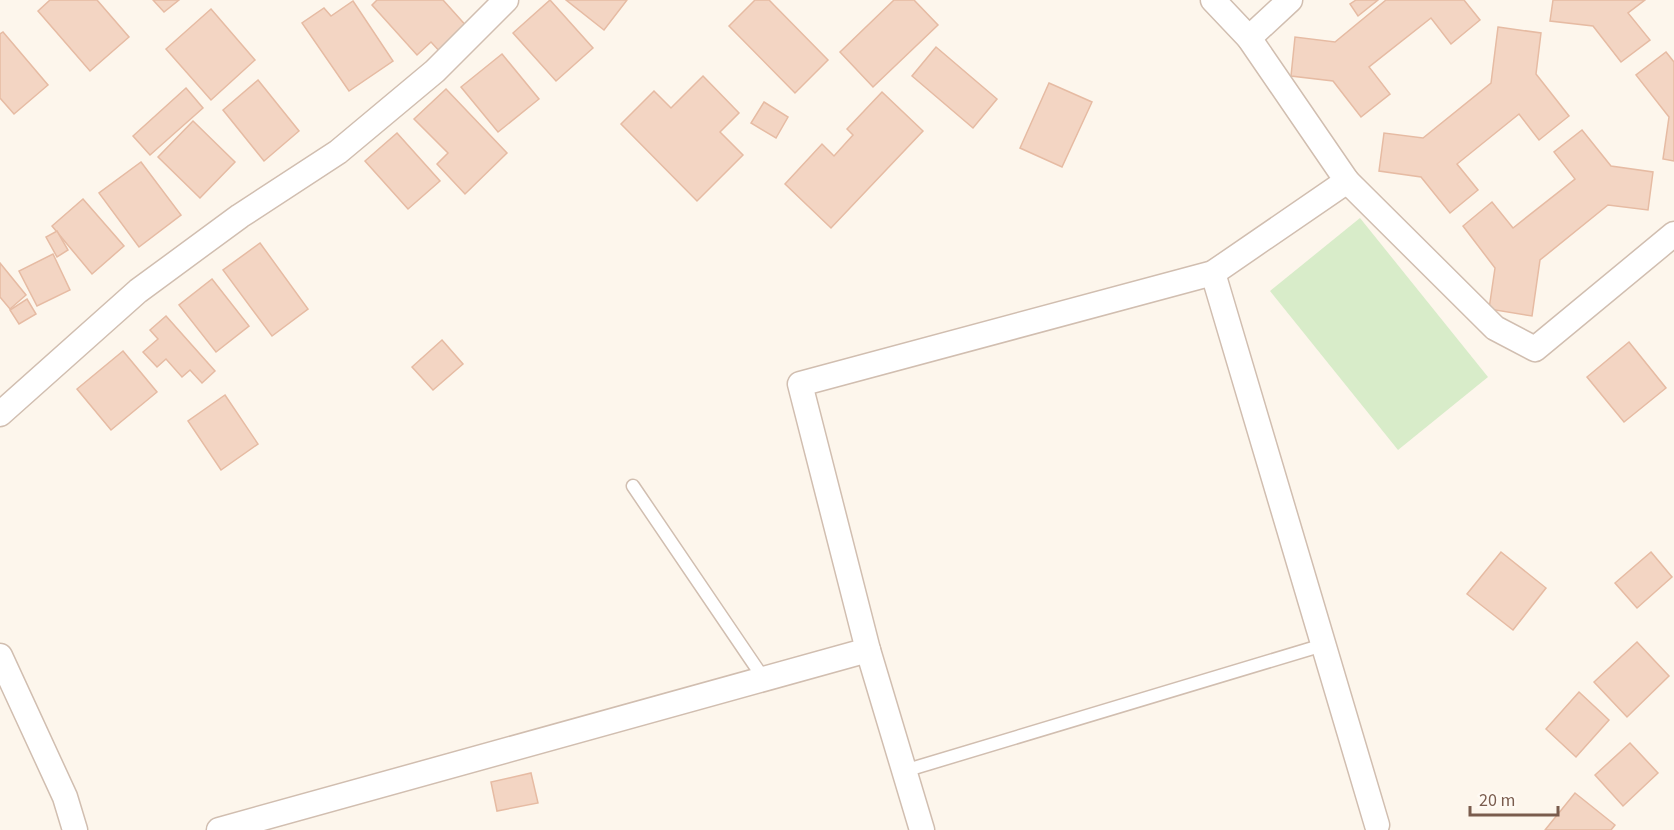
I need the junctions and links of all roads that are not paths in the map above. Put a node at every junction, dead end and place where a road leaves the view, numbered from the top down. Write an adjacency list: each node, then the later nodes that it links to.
1 (506, 0): 8 (street)
2 (1213, 0): 4 (street)
3 (1290, 0): 4 (street)
4 (1249, 39): 5 (street)
5 (1347, 181): 6 (street); 7 (street)
6 (1674, 234)
7 (1213, 273): 10 (street); 11 (street)
8 (0, 414)
9 (633, 486): 13 (lane)
10 (1323, 645): 14 (lane); 15 (street)
11 (868, 650): 13 (street); 14 (street)
12 (0, 656): 16 (street)
13 (764, 679): 17 (street)
14 (904, 771): 18 (street)
15 (1377, 825)
16 (75, 830)
17 (219, 830)
18 (922, 830)

